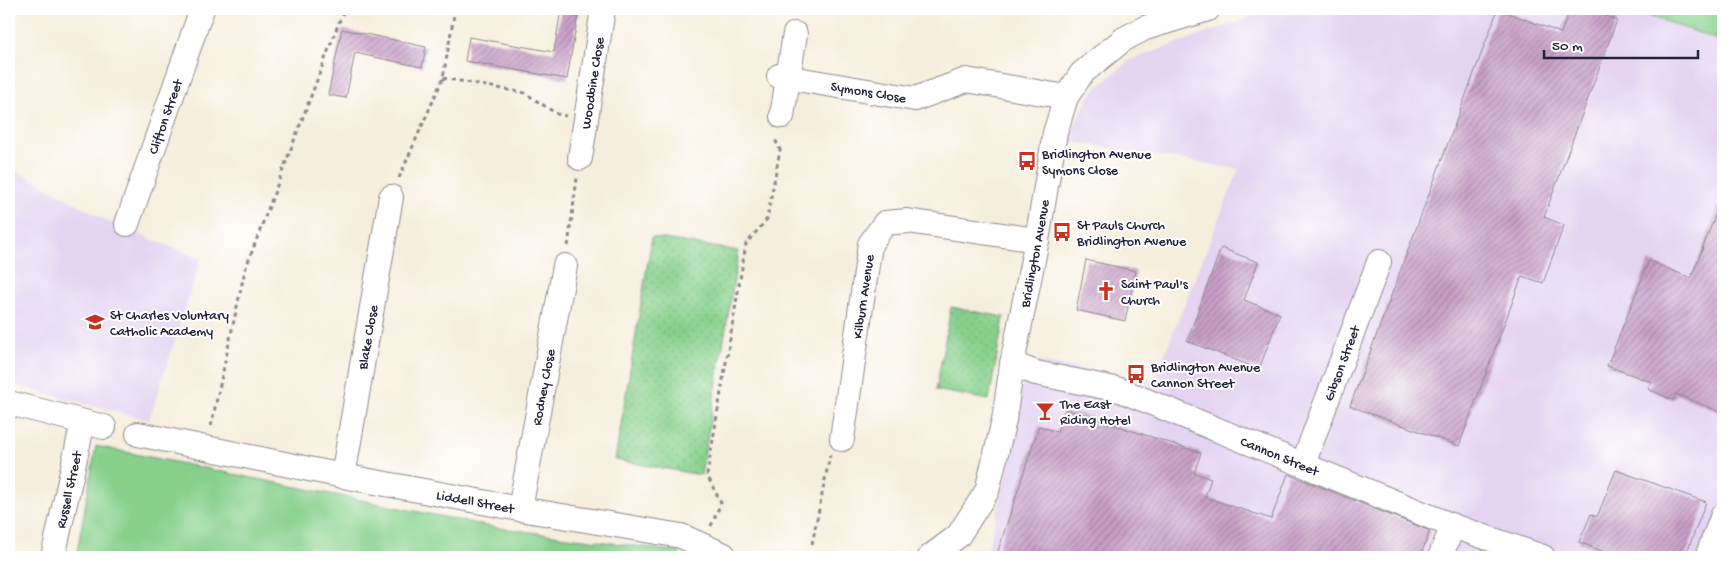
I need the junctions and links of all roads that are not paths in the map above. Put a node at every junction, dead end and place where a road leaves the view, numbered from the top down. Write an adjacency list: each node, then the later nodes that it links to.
1 (202, 9): 11 (street, Clifton Street)
2 (603, 9): 9 (street, Woodbine Close)
3 (1208, 9): 4 (street, Bridlington Avenue)
4 (1141, 19): 7 (street, Bridlington Avenue)
5 (795, 34): 6 (street)
6 (784, 76): 7 (street, Symons Close); 8 (street)
7 (1066, 97): 12 (street, Bridlington Avenue)
8 (778, 126)
9 (580, 158)
10 (391, 197): 20 (street, Blake Close)
11 (127, 224)
12 (1038, 240): 15 (street, Bridlington Avenue); 18 (street, Kilburn Avenue)
13 (1380, 262): 19 (street, Gibson Street)
14 (565, 266): 21 (street, Rodney Close)
15 (1012, 364): 19 (street, Cannon Street); 26 (street, Bridlington Avenue)
16 (9, 403): 24 (street, Russell Street)
17 (138, 434): 20 (street, Liddell Street)
18 (842, 439)
19 (1303, 464): 23 (street, Cannon Street)
20 (343, 476): 21 (street, Liddell Street)
21 (520, 509): 25 (street, Liddell Street)
22 (1723, 515): 29 (street)
23 (1453, 526): 27 (street); 28 (street, Cannon Street)
24 (53, 557)
25 (725, 557)
26 (930, 557)
27 (1440, 557)
28 (1543, 557)
29 (1707, 557)

